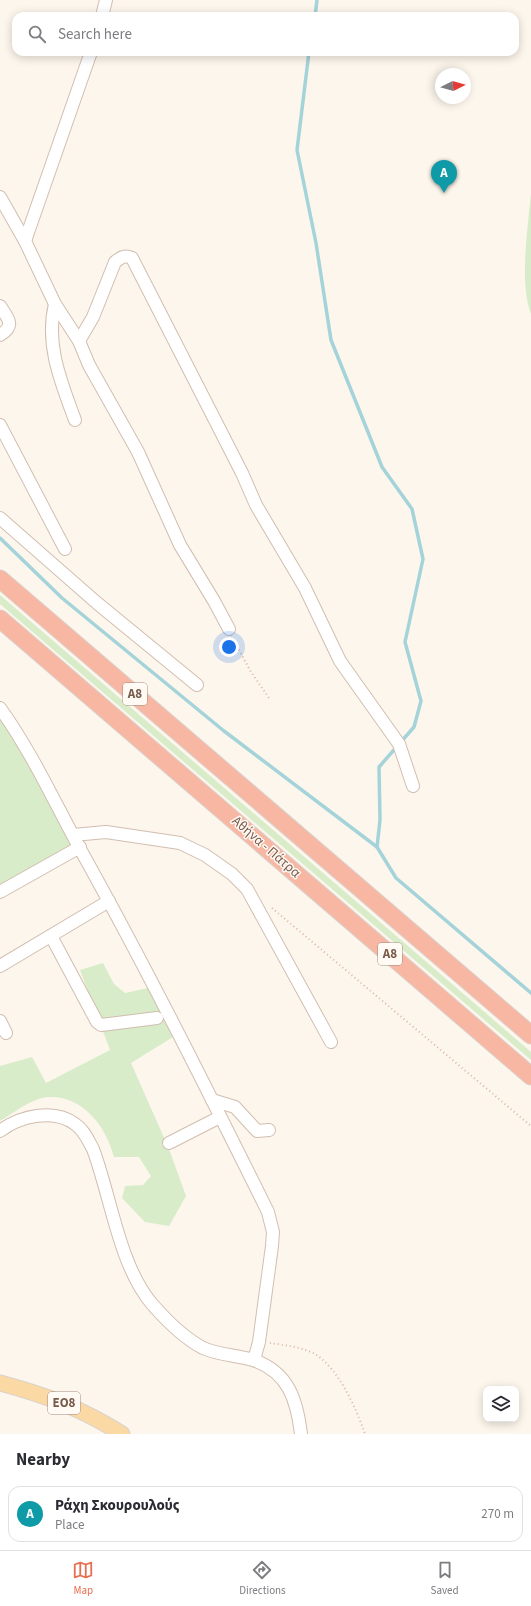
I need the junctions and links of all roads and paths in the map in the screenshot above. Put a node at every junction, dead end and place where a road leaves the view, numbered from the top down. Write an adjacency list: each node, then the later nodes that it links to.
1 (106, 0): 2 (street)
2 (103, 12)
3 (90, 56): 5 (street)
4 (0, 197): 5 (street)
5 (25, 241): 6 (street)
6 (55, 304): 9 (street); 10 (street)
7 (0, 306): 8 (street)
8 (0, 335)
9 (79, 341): 16 (street); 20 (street)
10 (75, 420)
11 (0, 425): 13 (street)
12 (0, 518): 17 (street)
13 (65, 549)
14 (0, 579): 31 (highway, Α8)
15 (0, 619): 33 (highway, Αθήνα - Πάτρα / Α8)
16 (229, 629): 18 (path)
17 (197, 684)
18 (269, 698)
19 (0, 708): 21 (street)
20 (413, 786)
21 (73, 835): 22 (street); 32 (street)
22 (80, 847): 23 (street); 24 (street)
23 (0, 892)
24 (110, 901): 26 (street); 34 (street)
25 (268, 904): 36 (path)
26 (52, 936): 27 (street); 28 (street)
27 (0, 966)
28 (157, 1018)
29 (0, 1021): 30 (street)
30 (6, 1032)
31 (531, 1036)
32 (331, 1042)
33 (531, 1076)
34 (212, 1100): 35 (street); 38 (street)
35 (220, 1117): 39 (street); 40 (street)
36 (531, 1126)
37 (0, 1130): 41 (street)
38 (269, 1130)
39 (169, 1143)
40 (259, 1342): 41 (street); 45 (path)
41 (254, 1360): 44 (street)
42 (0, 1383): 43 (main road, ΕΟ8)
43 (122, 1434)
44 (301, 1434)
45 (365, 1434)

